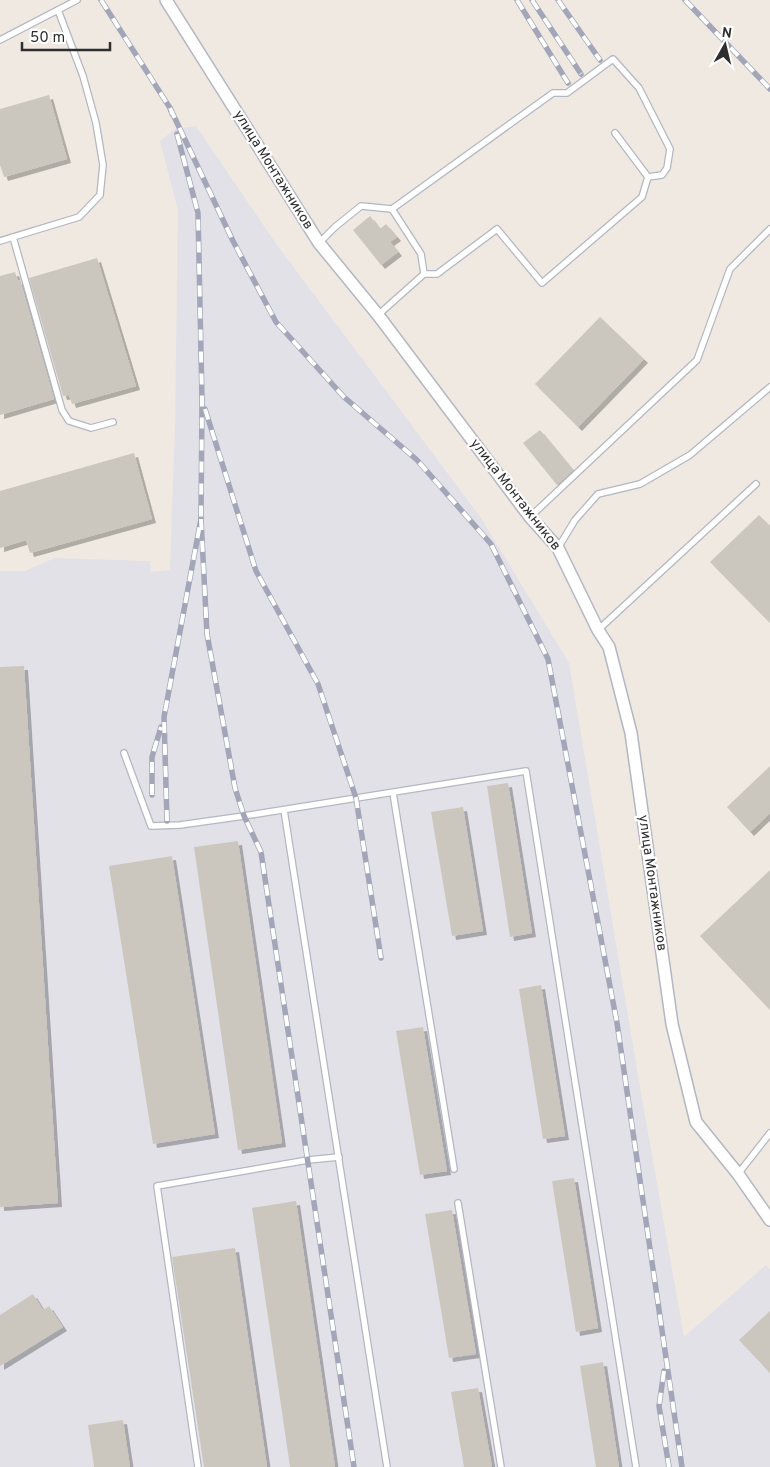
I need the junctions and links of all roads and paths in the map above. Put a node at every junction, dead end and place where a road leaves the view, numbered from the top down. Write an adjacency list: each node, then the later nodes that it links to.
1 (78, 0): 3 (lane)
2 (166, 0): 11 (street, улица Монтажников)
3 (58, 10): 4 (lane); 9 (lane)
4 (0, 40)
5 (614, 133): 6 (lane)
6 (648, 178): 7 (lane); 12 (lane)
7 (392, 209): 11 (lane); 12 (lane)
8 (770, 230): 17 (lane)
9 (13, 237): 10 (lane); 15 (lane)
10 (0, 241)
11 (319, 243): 13 (street, улица Монтажников)
12 (424, 274): 13 (lane)
13 (378, 315): 17 (street, улица Монтажников)
14 (770, 387): 18 (lane)
15 (113, 422)
16 (756, 484): 19 (lane)
17 (530, 517): 18 (street, улица Монтажников)
18 (558, 548): 19 (street, улица Монтажников)
19 (598, 630): 26 (street, улица Монтажников)
20 (124, 753): 22 (lane)
21 (393, 792): 22 (lane); 25 (lane); 32 (lane)
22 (284, 810): 24 (lane)
23 (770, 1133): 26 (lane)
24 (339, 1157): 29 (lane); 30 (lane)
25 (454, 1169)
26 (738, 1174): 28 (street, улица Монтажников)
27 (458, 1202): 31 (lane)
28 (770, 1220)
29 (198, 1467)
30 (387, 1467)
31 (501, 1467)
32 (636, 1467)

